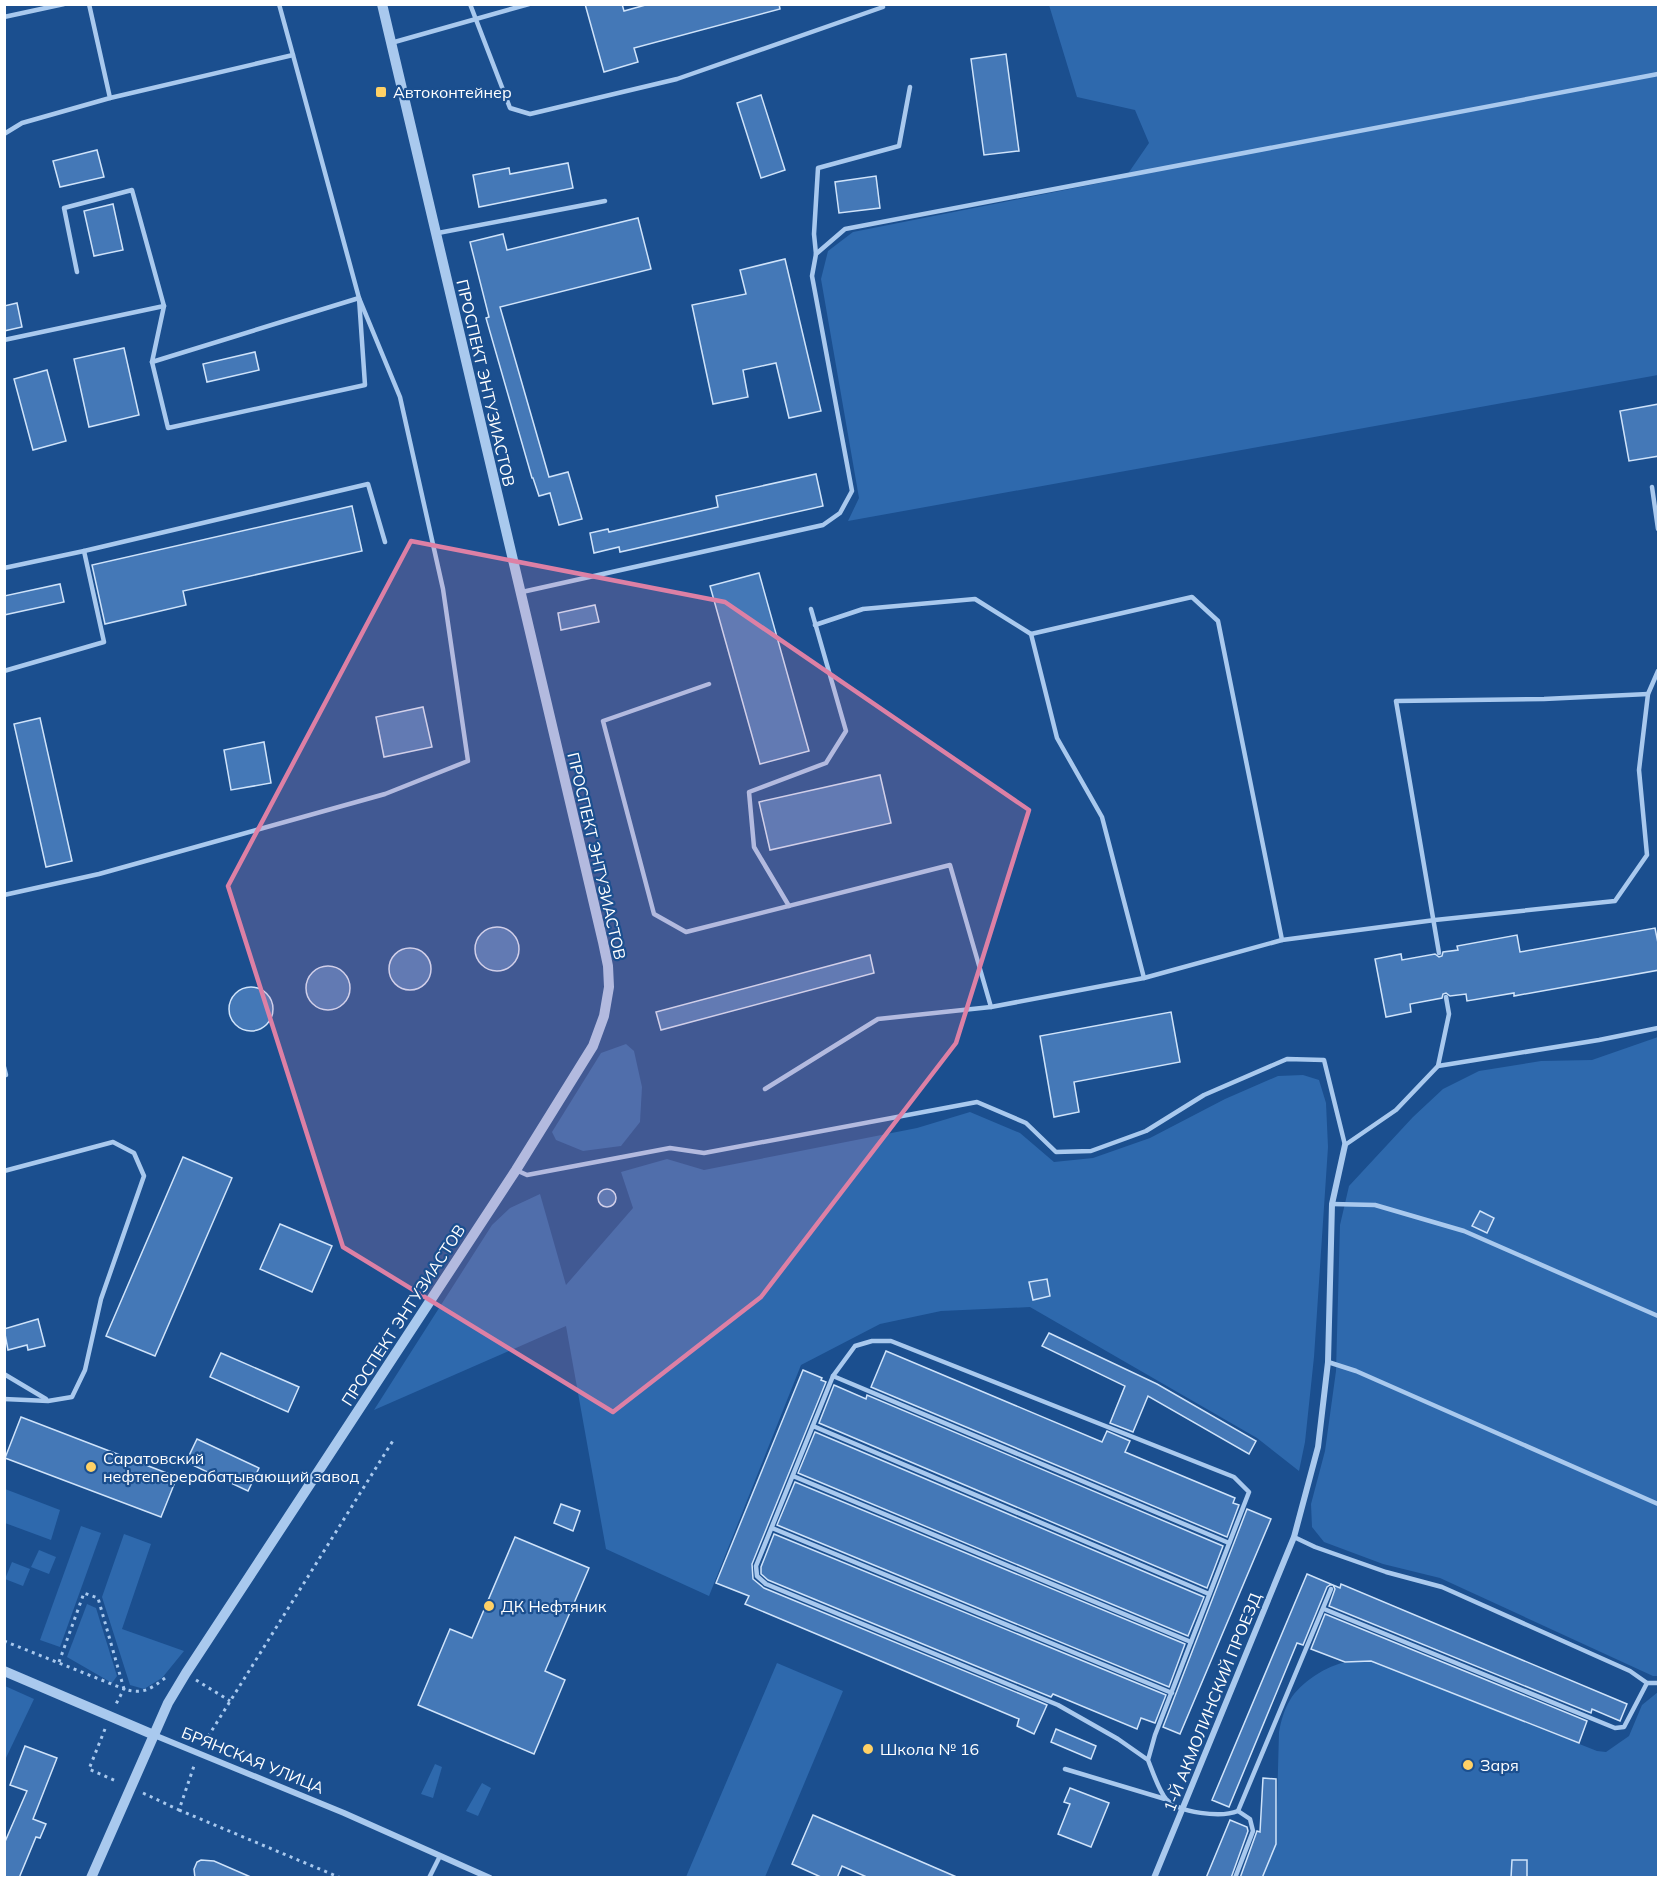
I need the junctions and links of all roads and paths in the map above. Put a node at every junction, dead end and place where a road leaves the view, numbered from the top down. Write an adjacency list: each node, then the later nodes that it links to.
1 (64, 4): 8 (lane)
2 (89, 4): 14 (lane)
3 (279, 4): 11 (lane)
4 (382, 4): 10 (street, ПРОСПЕКТ ЭНТУЗИАСТОВ)
5 (470, 4): 9 (lane)
6 (529, 4): 9 (lane)
7 (882, 4): 9 (lane)
8 (4, 16)
9 (475, 20): 10 (lane)
10 (391, 43): 17 (street, ПРОСПЕКТ ЭНТУЗИАСТОВ)
11 (293, 55): 14 (lane); 20 (lane)
12 (1659, 74): 18 (lane)
13 (910, 87): 18 (lane)
14 (110, 98): 15 (lane)
15 (4, 134)
16 (605, 201): 17 (lane)
17 (435, 233): 29 (street, ПРОСПЕКТ ЭНТУЗИАСТОВ)
18 (816, 254): 29 (lane)
19 (77, 273): 21 (lane)
20 (359, 298): 23 (lane); 23 (lane); 37 (lane)
21 (164, 306): 22 (lane); 23 (lane)
22 (4, 340)
23 (152, 362)
24 (1652, 487): 25 (lane)
25 (1659, 529)
26 (385, 542): 27 (lane)
27 (84, 551): 28 (lane); 33 (lane)
28 (4, 568)
29 (520, 593): 51 (street, ПРОСПЕКТ ЭНТУЗИАСТОВ)
30 (810, 609): 31 (lane)
31 (815, 625): 32 (lane); 38 (lane)
32 (1031, 634): 40 (lane); 42 (lane)
33 (4, 671)
34 (1659, 671): 36 (lane)
35 (709, 684): 38 (lane)
36 (1648, 694): 39 (lane); 39 (lane)
37 (4, 895)
38 (789, 906): 44 (lane)
39 (1435, 920): 40 (lane); 41 (lane)
40 (1282, 940): 42 (lane)
41 (1440, 953)
42 (1144, 978): 44 (lane)
43 (1446, 997): 46 (lane)
44 (991, 1007): 49 (lane)
45 (1659, 1028): 46 (lane)
46 (1438, 1066): 50 (lane)
47 (4, 1067): 48 (lane)
48 (6, 1075)
49 (765, 1089)
50 (1345, 1145): 51 (lane); 53 (street, 1-Й АКМОЛИНСКИЙ ПРОЕЗД)
51 (516, 1170): 72 (street, ПРОСПЕКТ ЭНТУЗИАСТОВ)
52 (4, 1171): 59 (lane)
53 (1332, 1204): 54 (lane); 55 (street, 1-Й АКМОЛИНСКИЙ ПРОЕЗД)
54 (1659, 1316)
55 (1328, 1362): 62 (lane); 64 (street, 1-Й АКМОЛИНСКИЙ ПРОЕЗД)
56 (4, 1374): 59 (lane)
57 (833, 1376): 60 (lane); 65 (lane); 65 (lane)
58 (4, 1399): 59 (lane)
59 (48, 1401)
60 (813, 1426): 61 (lane); 67 (lane)
61 (793, 1476): 63 (lane); 69 (lane)
62 (1659, 1504)
63 (772, 1528): 75 (lane); 78 (lane)
64 (1294, 1537): 73 (lane); 82 (street, 1-Й АКМОЛИНСКИЙ ПРОЕЗД)
65 (1229, 1543): 67 (lane)
66 (1332, 1589): 68 (lane)
67 (1209, 1594): 69 (lane)
68 (1324, 1609): 73 (lane); 83 (lane)
69 (1191, 1642): 75 (lane)
70 (58, 1663): 72 (path)
71 (4, 1671): 77 (street, БРЯНСКАЯ УЛИЦА)
72 (186, 1673): 76 (path); 77 (street, ПРОСПЕКТ ЭНТУЗИАСТОВ)
73 (1647, 1683): 74 (lane)
74 (1659, 1683)
75 (1172, 1693): 78 (lane)
76 (230, 1701)
77 (154, 1735): 84 (street, БРЯНСКАЯ УЛИЦА); 85 (street, ПРОСПЕКТ ЭНТУЗИАСТОВ)
78 (1148, 1760): 80 (lane)
79 (1065, 1769): 80 (lane)
80 (1165, 1799): 82 (lane)
81 (179, 1810): 86 (path)
82 (1182, 1810): 83 (lane); 89 (street, 1-Й АКМОЛИНСКИЙ ПРОЕЗД)
83 (1238, 1811): 90 (lane)
84 (440, 1856): 87 (lane); 88 (street, БРЯНСКАЯ УЛИЦА)
85 (91, 1878)
86 (341, 1878)
87 (429, 1878)
88 (490, 1878)
89 (1154, 1878)
90 (1234, 1878)

